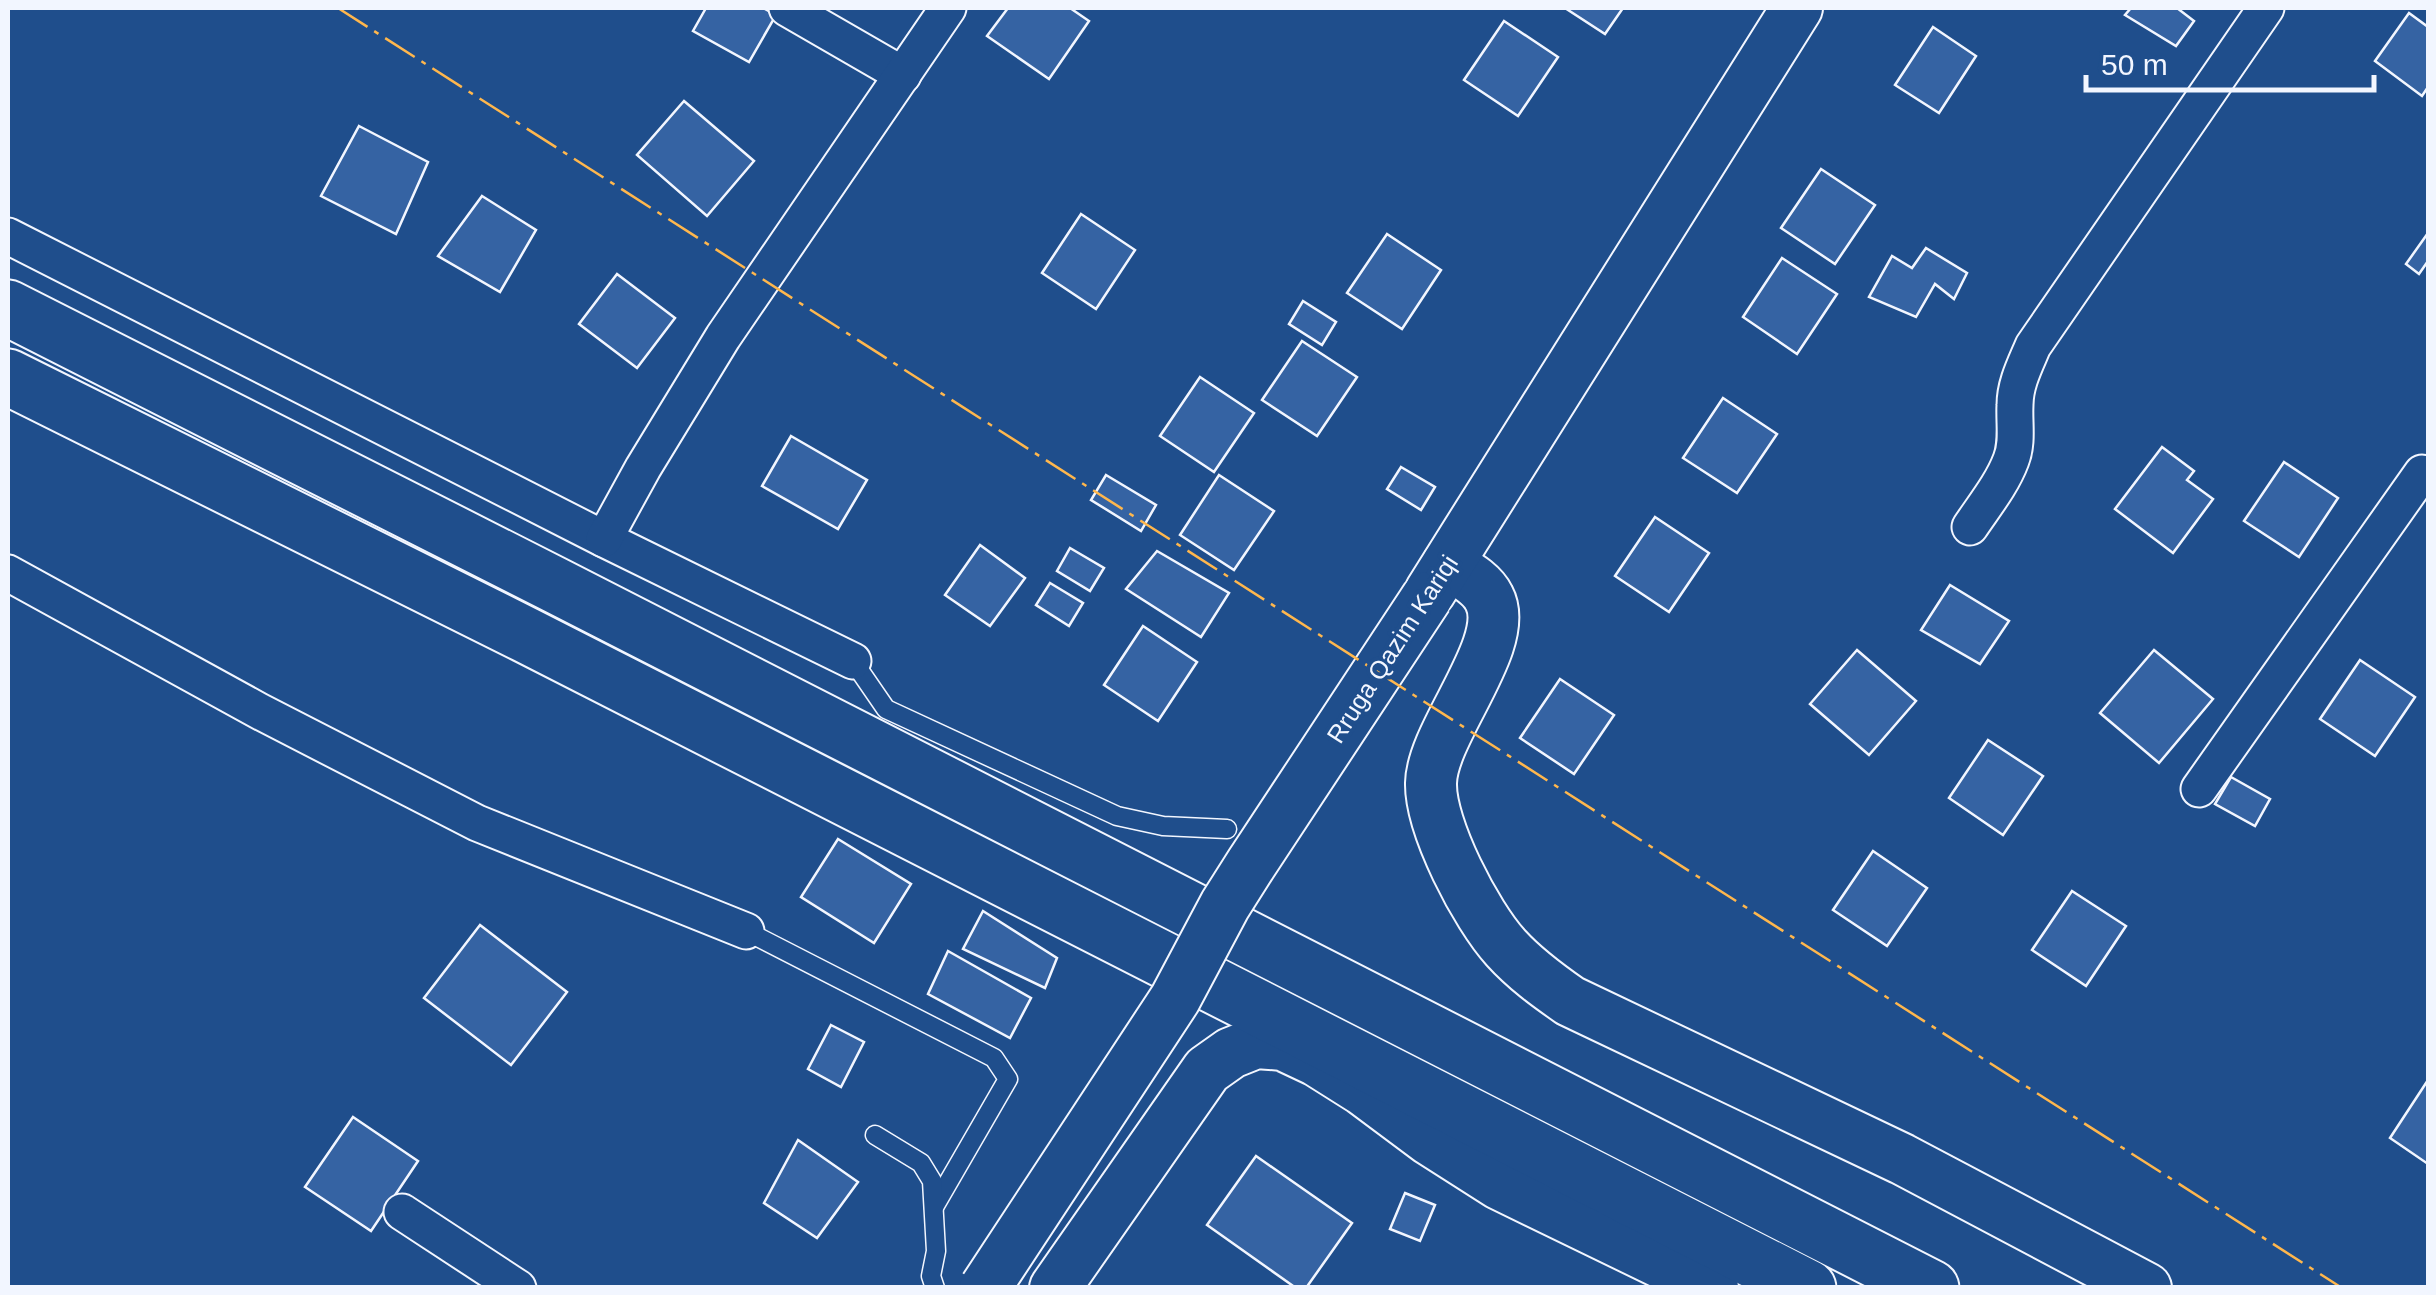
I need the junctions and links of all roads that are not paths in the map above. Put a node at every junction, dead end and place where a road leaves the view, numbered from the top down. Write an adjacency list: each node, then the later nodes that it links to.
1 (787, 8): 5 (street)
2 (948, 8): 5 (street)
3 (1797, 8): 13 (street, Rruga Qazim Kariqi)
4 (2266, 8): 10 (street)
5 (903, 74): 11 (street)
6 (8, 236): 11 (street)
7 (8, 308): 27 (highway)
8 (8, 377): 26 (highway)
9 (2426, 472): 15 (street)
10 (1970, 527)
11 (604, 539): 14 (street)
12 (8, 573): 17 (street)
13 (1438, 580): 23 (street, Rruga Qazim Kariqi, bridge); 28 (street)
14 (853, 660): 16 (lane)
15 (2199, 789)
16 (1227, 828)
17 (746, 930): 19 (lane)
18 (875, 1135): 19 (lane)
19 (934, 1206): 22 (lane)
20 (402, 1212): 21 (street)
21 (518, 1288)
22 (936, 1288)
23 (985, 1288)
24 (1055, 1288): 25 (street)
25 (1713, 1288)
26 (1808, 1288)
27 (1932, 1288)
28 (2146, 1288)

